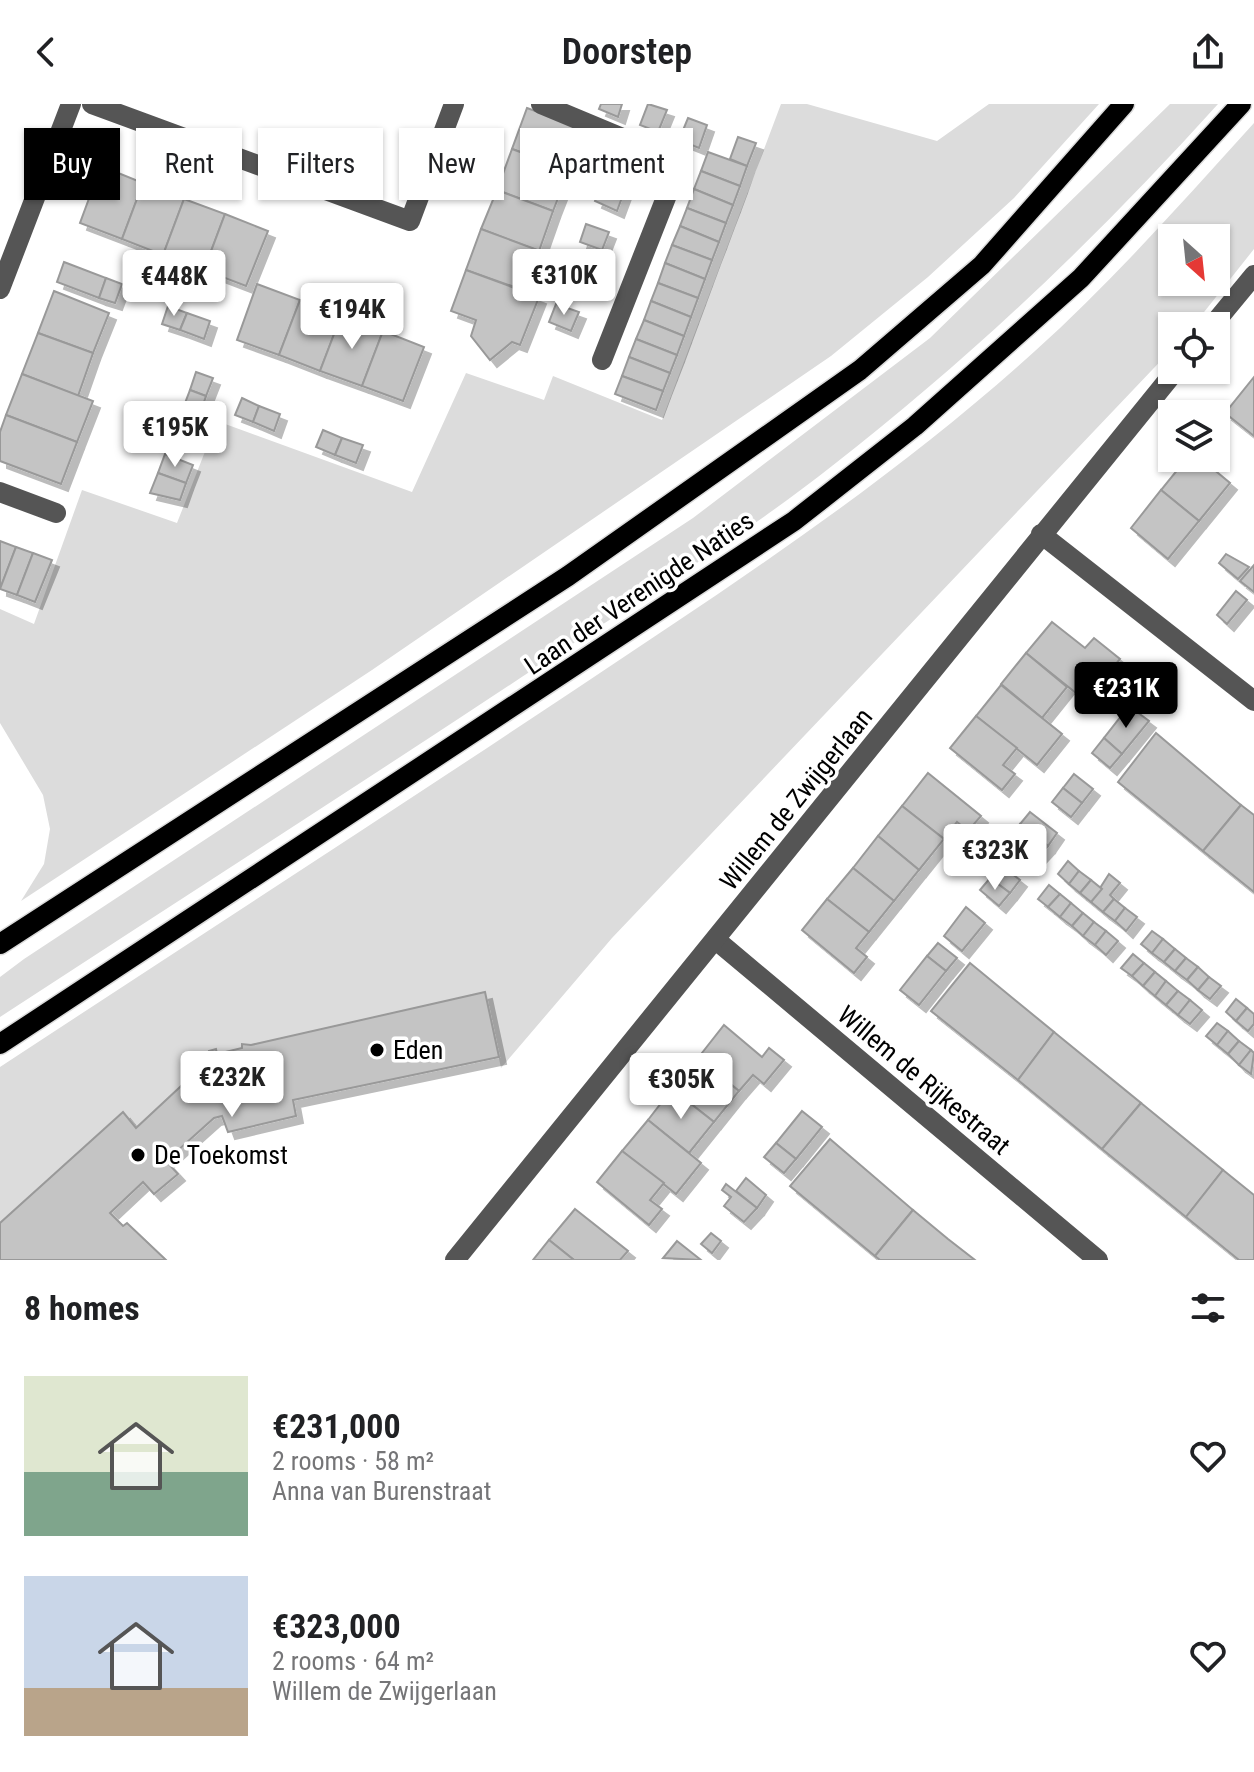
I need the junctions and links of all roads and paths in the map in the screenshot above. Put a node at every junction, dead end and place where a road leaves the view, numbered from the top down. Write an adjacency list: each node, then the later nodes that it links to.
1 (71, 104): 8 (street)
2 (92, 104): 3 (street)
3 (454, 104)
4 (541, 104): 10 (street)
5 (1124, 104): 17 (main road, Laan der Verenigde Naties)
6 (1241, 104): 18 (main road, Laan der Verenigde Naties)
7 (1254, 275): 9 (street)
8 (0, 289)
9 (1224, 312)
10 (602, 360)
11 (1164, 384): 14 (street, Willem de Zwijgerlaan)
12 (0, 492): 13 (street)
13 (56, 513)
14 (1041, 534): 15 (street); 16 (street, Willem de Zwijgerlaan)
15 (1254, 701)
16 (716, 940): 19 (street, Willem de Zwijgerlaan); 20 (street, Willem de Rijkestraat)
17 (0, 944)
18 (0, 1044)
19 (455, 1260)
20 (1098, 1260)

